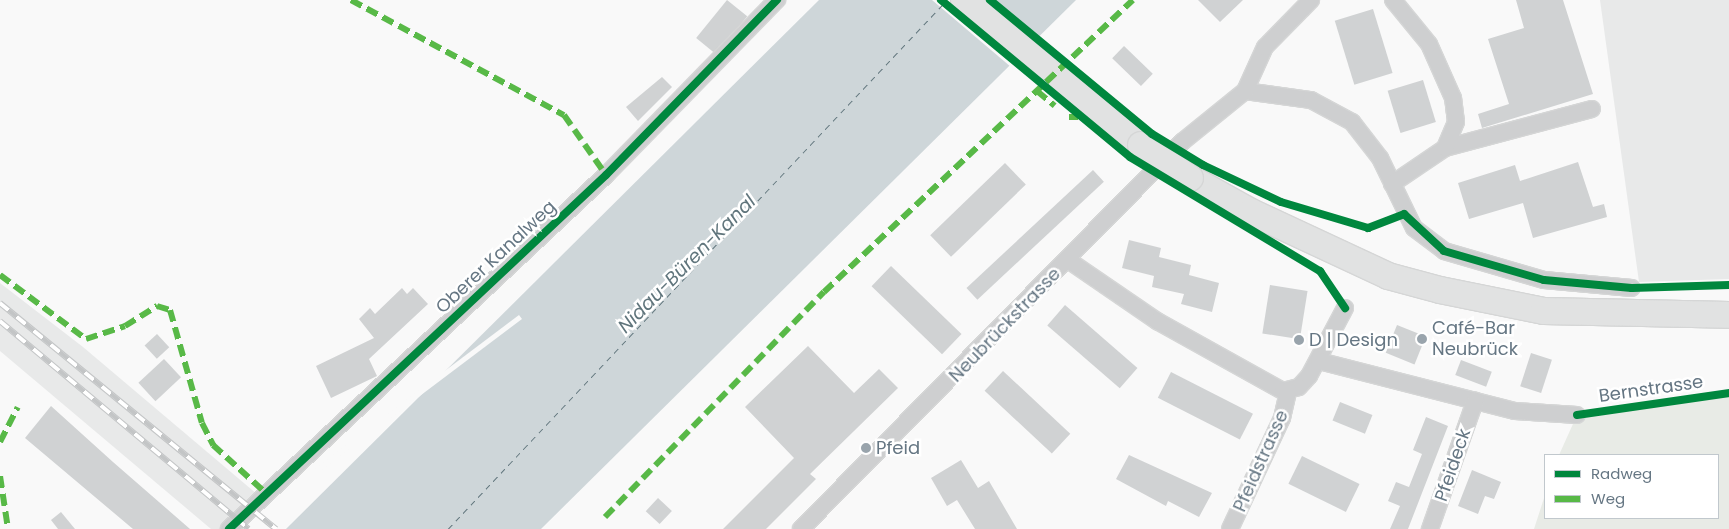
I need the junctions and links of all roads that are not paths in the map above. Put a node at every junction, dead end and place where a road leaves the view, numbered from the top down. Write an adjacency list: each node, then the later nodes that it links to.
1 (777, 0): 19 (street, Oberer Kanalweg)
2 (964, 0): 9 (highway, bridge)
3 (1311, 0): 5 (street)
4 (1393, 0): 7 (street)
5 (1245, 91): 8 (street); 10 (street)
6 (1592, 109): 7 (street)
7 (1445, 148): 8 (street)
8 (1392, 184): 11 (street)
9 (1318, 244): 12 (highway); 14 (highway)
10 (1068, 260): 16 (street, Neubrückstrasse); 20 (street, Neubrückstrasse)
11 (1632, 288)
12 (1729, 303)
13 (1344, 308): 15 (street)
14 (1729, 315)
15 (1320, 361): 16 (street); 17 (street, Bernstrasse)
16 (1288, 391): 21 (street, Pfeidstrasse)
17 (1475, 401): 18 (street, Bernstrasse); 22 (street, Pfeideck)
18 (1577, 415)
19 (229, 529)
20 (801, 529)
21 (1230, 529)
22 (1430, 529)

